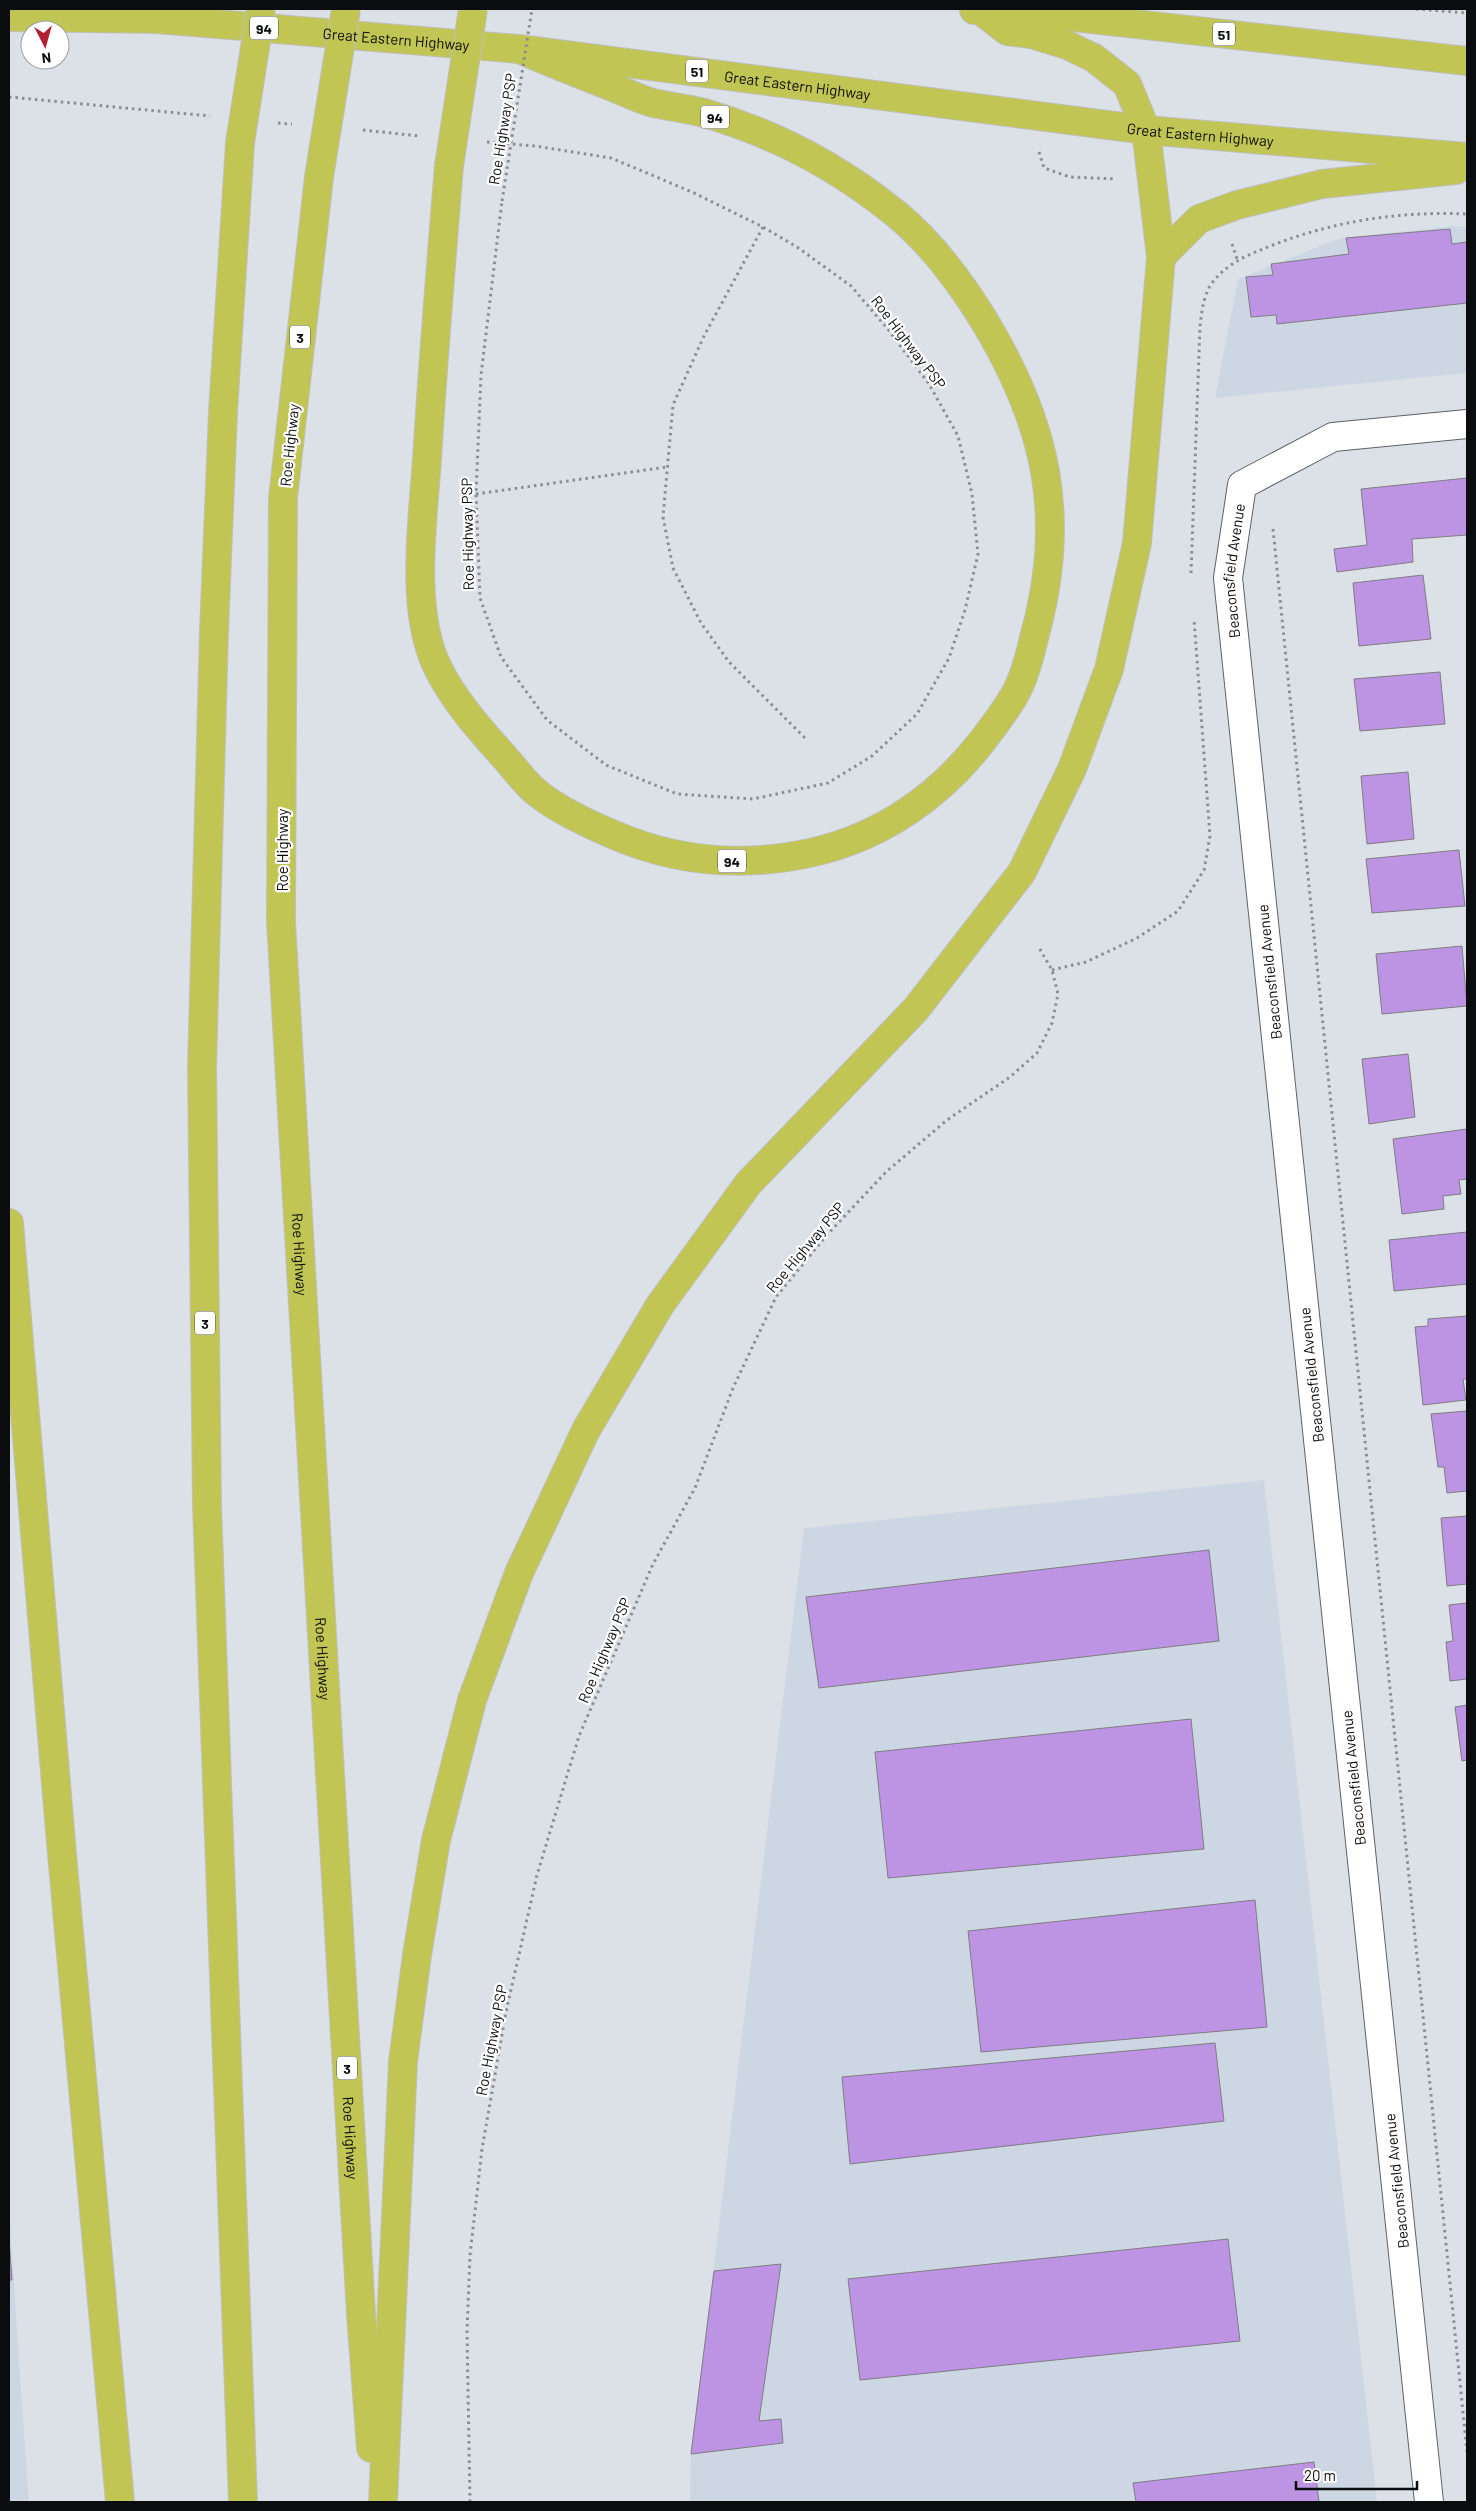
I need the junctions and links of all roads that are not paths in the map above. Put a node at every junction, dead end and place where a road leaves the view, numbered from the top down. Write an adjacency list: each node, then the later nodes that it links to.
1 (261, 9): 17 (highway, 3, bridge)
2 (346, 9): 18 (highway, Roe Highway / 3, bridge)
3 (473, 9): 8 (highway, 94, bridge)
4 (1096, 9): 7 (highway)
5 (971, 10): 7 (highway, 51); 10 (highway)
6 (9, 17): 8 (highway, Great Eastern Highway / 94)
7 (1126, 23): 9 (highway, 51)
8 (519, 50): 10 (highway, Great Eastern Highway / 51)
9 (1467, 62)
10 (1146, 130): 11 (highway, Great Eastern Highway / 51); 13 (highway)
11 (1467, 157)
12 (1467, 170): 13 (highway)
13 (1161, 257): 19 (highway)
14 (1467, 424): 20 (street, Beaconsfield Avenue)
15 (9, 1223): 16 (highway)
16 (120, 2502)
17 (243, 2502)
18 (375, 2502)
19 (383, 2502)
20 (1429, 2502)

